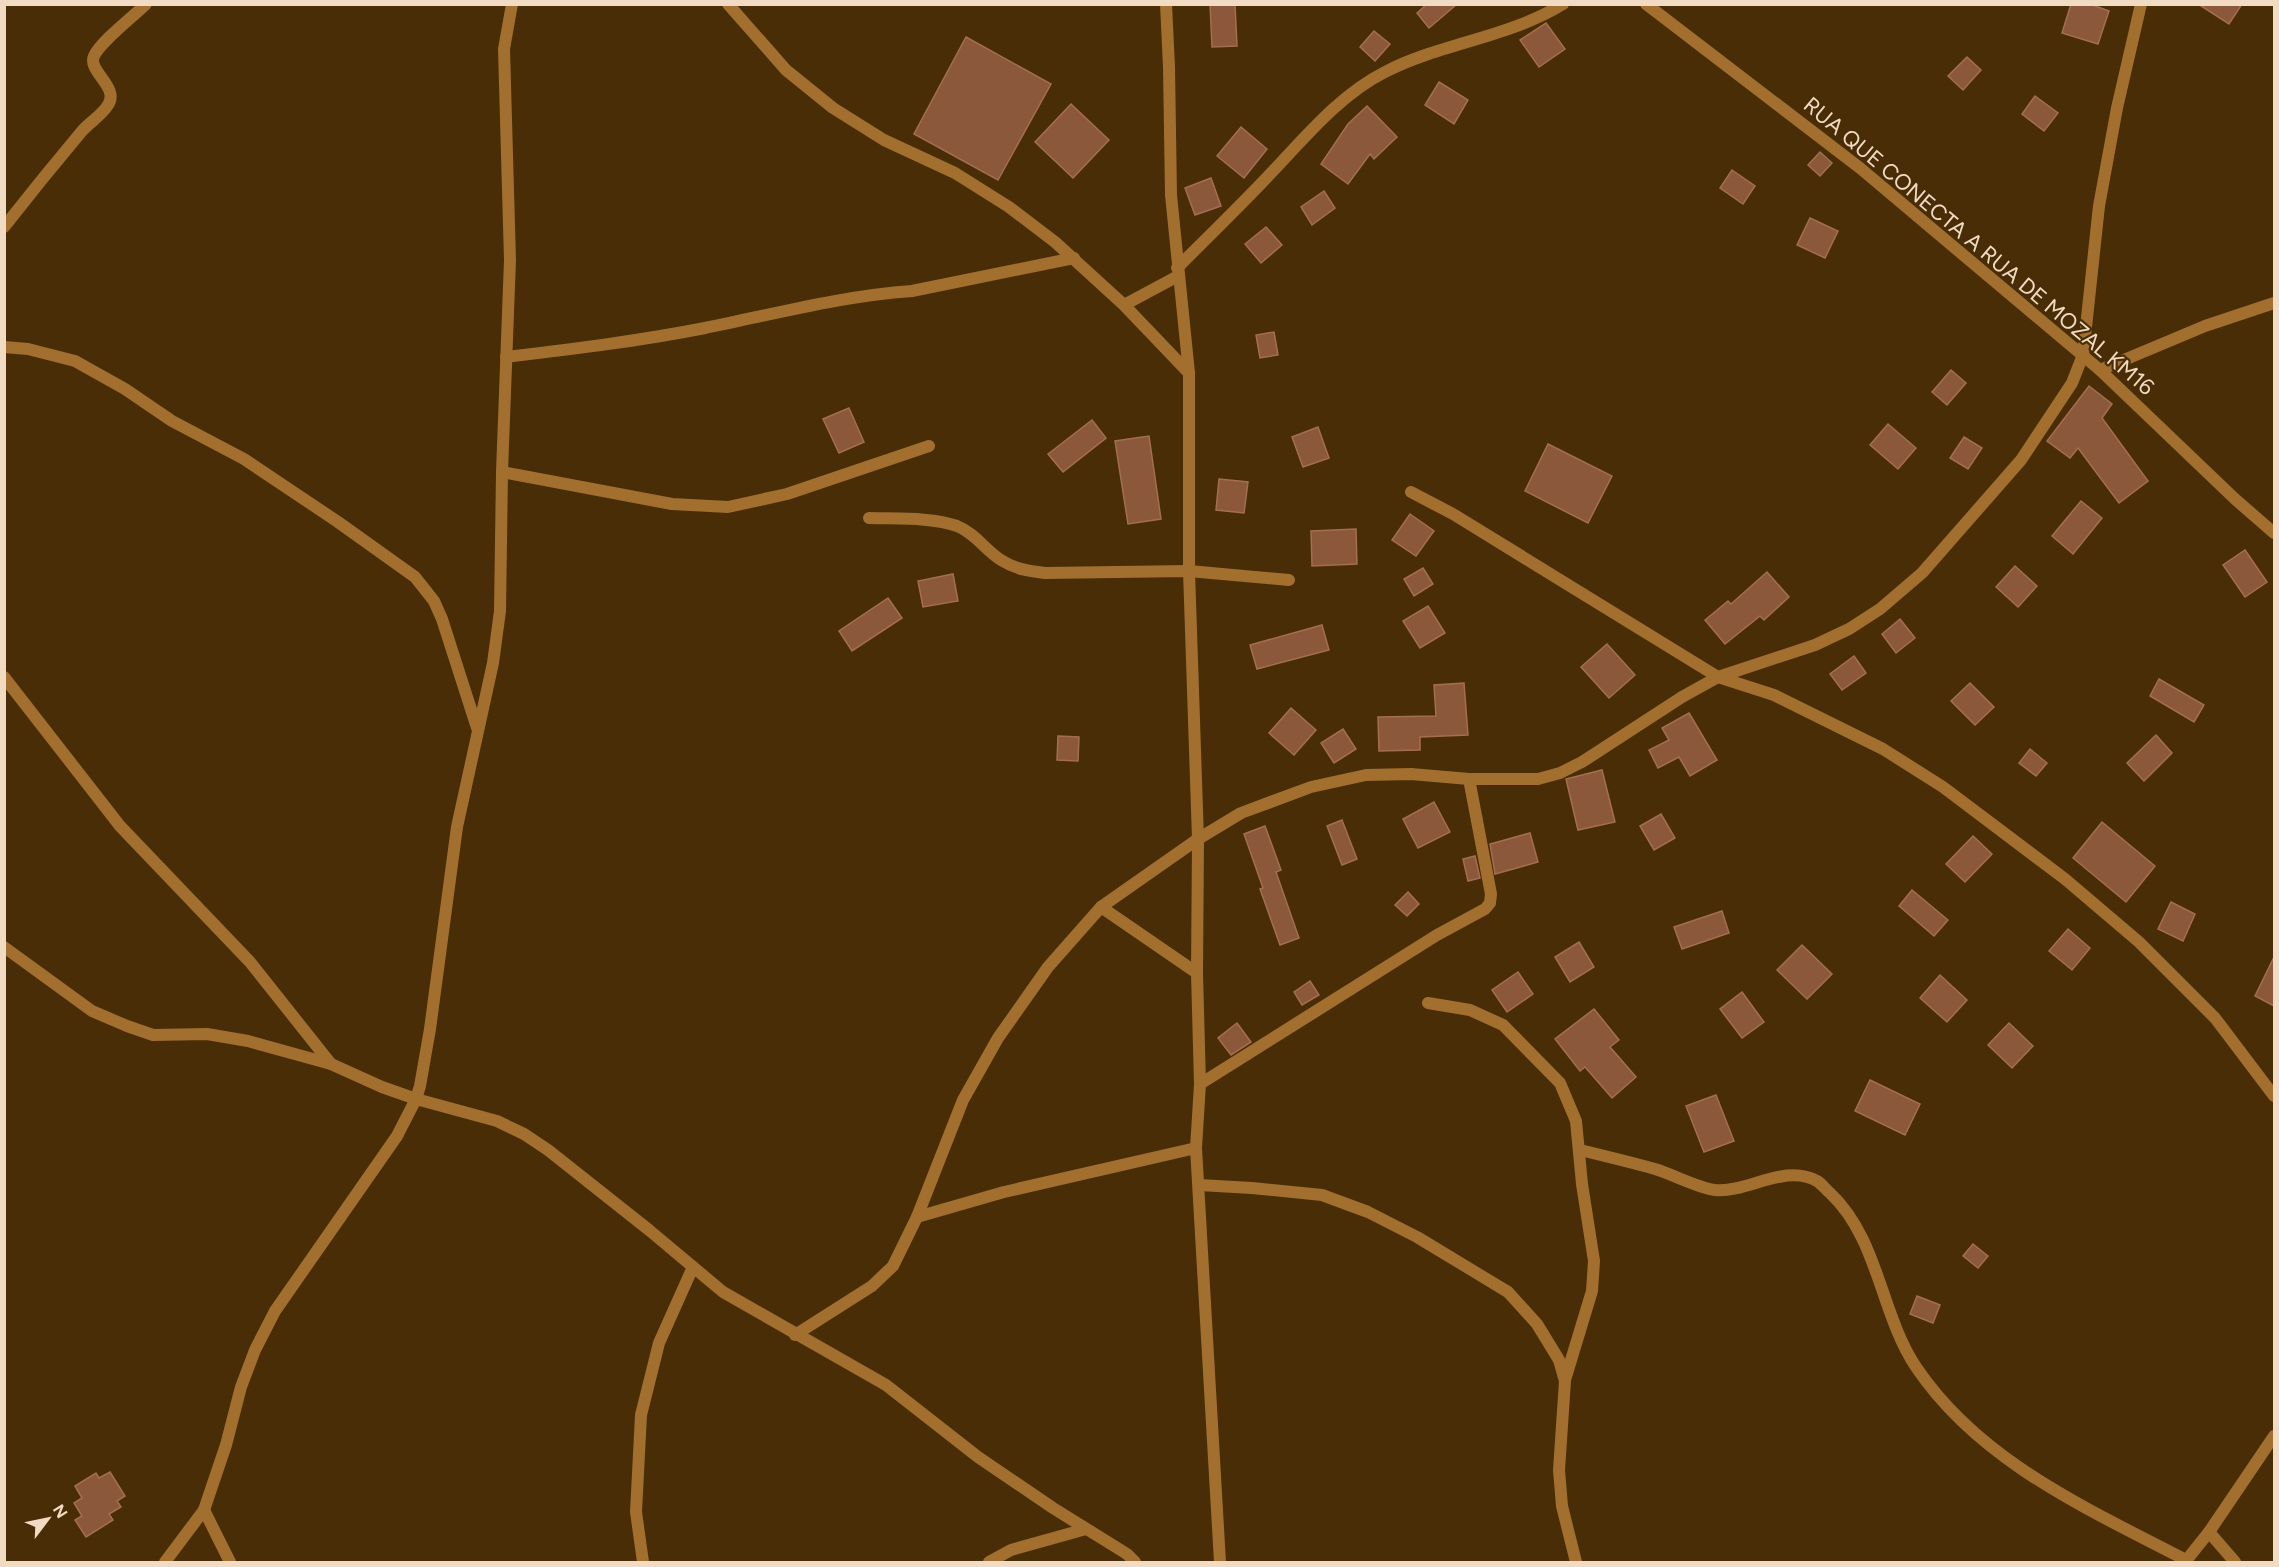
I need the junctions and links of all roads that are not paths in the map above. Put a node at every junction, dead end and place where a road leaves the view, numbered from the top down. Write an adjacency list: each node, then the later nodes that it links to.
1 (146, 4): 8 (street)
2 (512, 4): 15 (street)
3 (728, 4): 9 (street)
4 (1166, 4): 10 (street)
5 (1563, 4): 10 (street)
6 (1646, 4): 14 (street, RUA QUE CONECTA A RUA DE MOZAL KM16)
7 (2140, 4): 14 (street)
8 (4, 227)
9 (1074, 258): 12 (street); 15 (street)
10 (1177, 272): 12 (street); 17 (street)
11 (2274, 303): 16 (street)
12 (1124, 305): 17 (street)
13 (4, 347): 27 (street)
14 (2083, 355): 16 (street, RUA QUE CONECTA A RUA DE MOZAL KM16); 26 (street)
15 (506, 357): 19 (street)
16 (2100, 370): 22 (street, RUA QUE CONECTA A RUA DE MOZAL KM16)
17 (1189, 373): 23 (street)
18 (929, 446): 19 (street)
19 (502, 472): 27 (street)
20 (1411, 492): 26 (street)
21 (869, 518): 23 (street)
22 (2274, 533)
23 (1189, 571): 24 (street); 29 (street)
24 (1289, 580)
25 (4, 677): 34 (street)
26 (1718, 677): 28 (street); 36 (street)
27 (478, 729): 37 (street)
28 (1469, 779): 29 (street); 35 (street)
29 (1198, 839): 30 (street); 32 (street)
30 (1101, 907): 32 (street); 41 (street)
31 (4, 947): 34 (street)
32 (1197, 973): 35 (street)
33 (1428, 1003): 39 (street)
34 (331, 1064): 37 (street)
35 (1200, 1084): 38 (street)
36 (2274, 1096)
37 (416, 1099): 42 (street); 46 (street)
38 (1196, 1148): 40 (street); 41 (street)
39 (1580, 1150): 44 (street); 49 (street)
40 (1199, 1185): 44 (street); 55 (street)
41 (917, 1217): 43 (street)
42 (693, 1267): 43 (street); 52 (street)
43 (795, 1335): 47 (street)
44 (1565, 1381): 56 (street)
45 (2274, 1436): 48 (street)
46 (204, 1510): 50 (street); 51 (street)
47 (1086, 1529): 53 (street); 54 (street)
48 (2209, 1533): 49 (street); 57 (street)
49 (2186, 1562)
50 (165, 1563)
51 (230, 1563)
52 (643, 1563)
53 (989, 1563)
54 (1136, 1563)
55 (1220, 1563)
56 (1576, 1563)
57 (2235, 1563)

